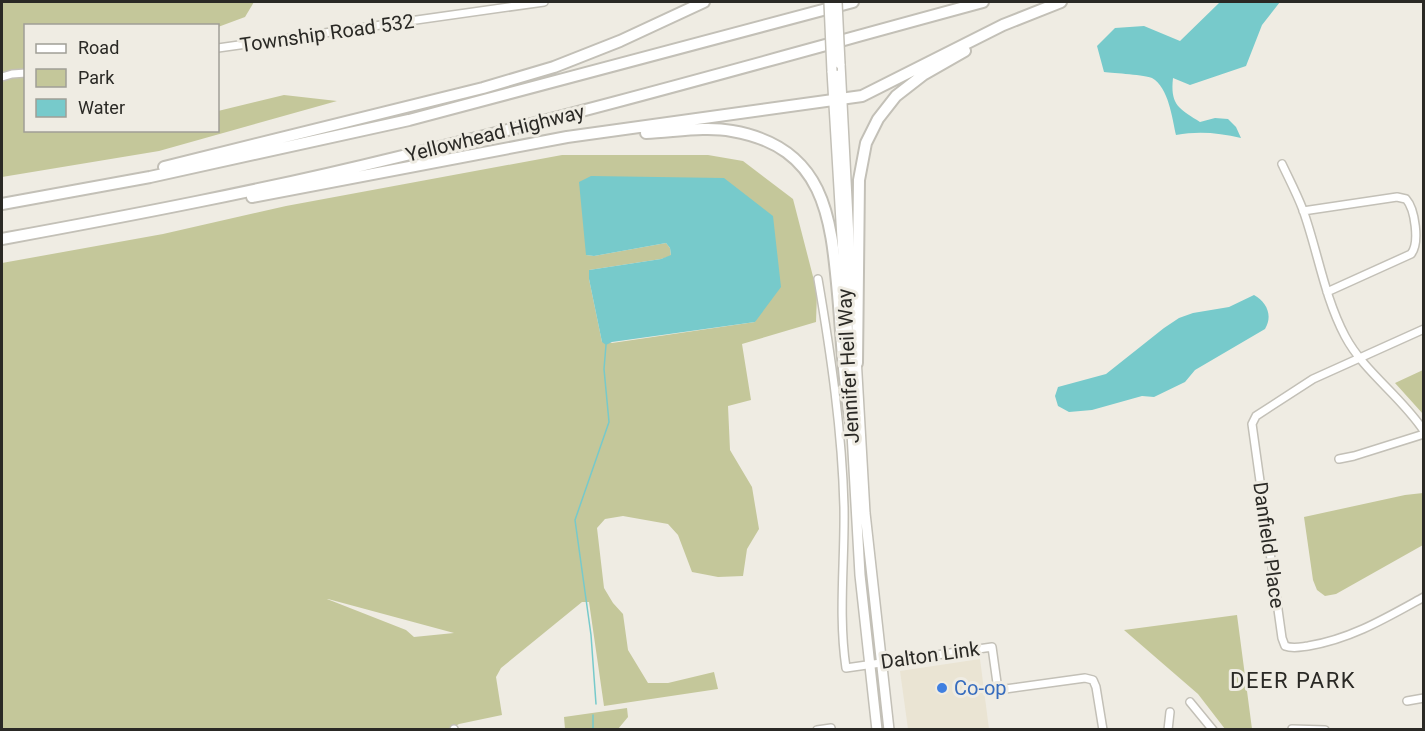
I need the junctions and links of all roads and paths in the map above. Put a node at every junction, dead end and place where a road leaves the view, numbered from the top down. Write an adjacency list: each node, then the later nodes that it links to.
1 (544, 2): 11 (street, Township Road 532)
2 (698, 2): 10 (highway)
3 (704, 2): 10 (highway)
4 (829, 2): 12 (main road, bridge)
5 (837, 2): 12 (main road, bridge)
6 (853, 2): 18 (highway, Yellowhead Highway)
7 (983, 2): 19 (highway, Yellowhead Highway)
8 (1060, 2): 9 (highway)
9 (1041, 9): 15 (highway); 27 (highway)
10 (672, 17): 18 (highway)
11 (219, 48)
12 (836, 67): 15 (main road)
13 (24, 73): 14 (street)
14 (2, 78)
15 (838, 100): 16 (highway); 27 (main road, Jennifer Heil Way); 28 (main road, Jennifer Heil Way)
16 (592, 134): 19 (highway); 28 (highway)
17 (1282, 164): 21 (street)
18 (109, 184): 20 (highway, Yellowhead Highway)
19 (195, 202): 22 (highway, Yellowhead Highway)
20 (2, 204)
21 (1303, 211): 24 (street); 24 (street)
22 (2, 238)
23 (818, 279): 34 (street, Jennifer Heil Way)
24 (1327, 292): 26 (street)
25 (1424, 329): 26 (street)
26 (1360, 357): 29 (street); 31 (street, Danfield Place)
27 (857, 363): 32 (main road, Jennifer Heil Way)
28 (851, 422): 33 (main road, Jennifer Heil Way)
29 (1424, 432): 30 (street)
30 (1339, 459)
31 (1424, 597)
32 (881, 662): 33 (street, Dalton Link); 42 (main road, Jennifer Heil Way); 43 (street, Dalton Link)
33 (869, 664): 34 (street, Dalton Link); 41 (main road, Jennifer Heil Way)
34 (846, 668)
35 (1424, 698): 36 (street)
36 (1407, 701)
37 (1190, 702): 45 (street)
38 (1170, 712): 44 (street)
39 (831, 728): 40 (street)
40 (817, 729)
41 (877, 729)
42 (889, 729)
43 (1103, 729)
44 (1168, 729)
45 (1213, 729)
46 (1292, 729): 47 (street)
47 (1325, 729)

